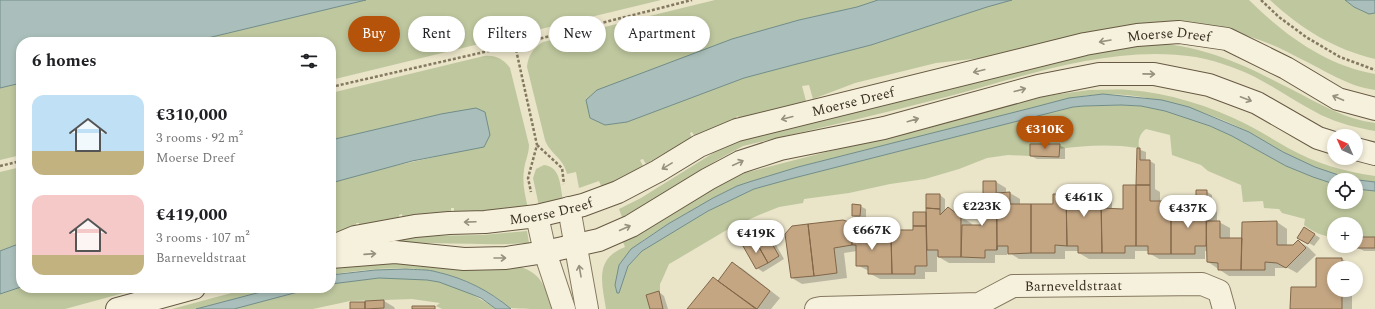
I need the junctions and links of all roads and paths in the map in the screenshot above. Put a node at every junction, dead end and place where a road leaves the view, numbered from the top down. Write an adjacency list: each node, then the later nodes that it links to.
1 (692, 0): 3 (path)
2 (1261, 0): 6 (path)
3 (541, 38)
4 (484, 52): 7 (path)
5 (517, 52): 10 (path)
6 (1375, 70)
7 (336, 86)
8 (1375, 109): 15 (street, Moerse Dreef, one-way to 15)
9 (1327, 141): 18 (street, one-way to 9)
10 (537, 145): 15 (path); 16 (path)
11 (1363, 151): 12 (street)
12 (1375, 154)
13 (16, 162): 14 (path)
14 (0, 166)
15 (569, 208): 16 (street, Moerse Dreef); 18 (street)
16 (537, 216): 17 (street, Moerse Dreef, one-way to 17); 19 (street)
17 (336, 245)
18 (576, 245): 19 (street); 24 (street, one-way to 18)
19 (545, 252): 20 (street, one-way to 19); 23 (street)
20 (336, 257)
21 (176, 293): 22 (street)
22 (117, 309)
23 (564, 309)
24 (587, 309)
25 (816, 309): 26 (street, Barneveldstraat)
26 (1224, 309)

